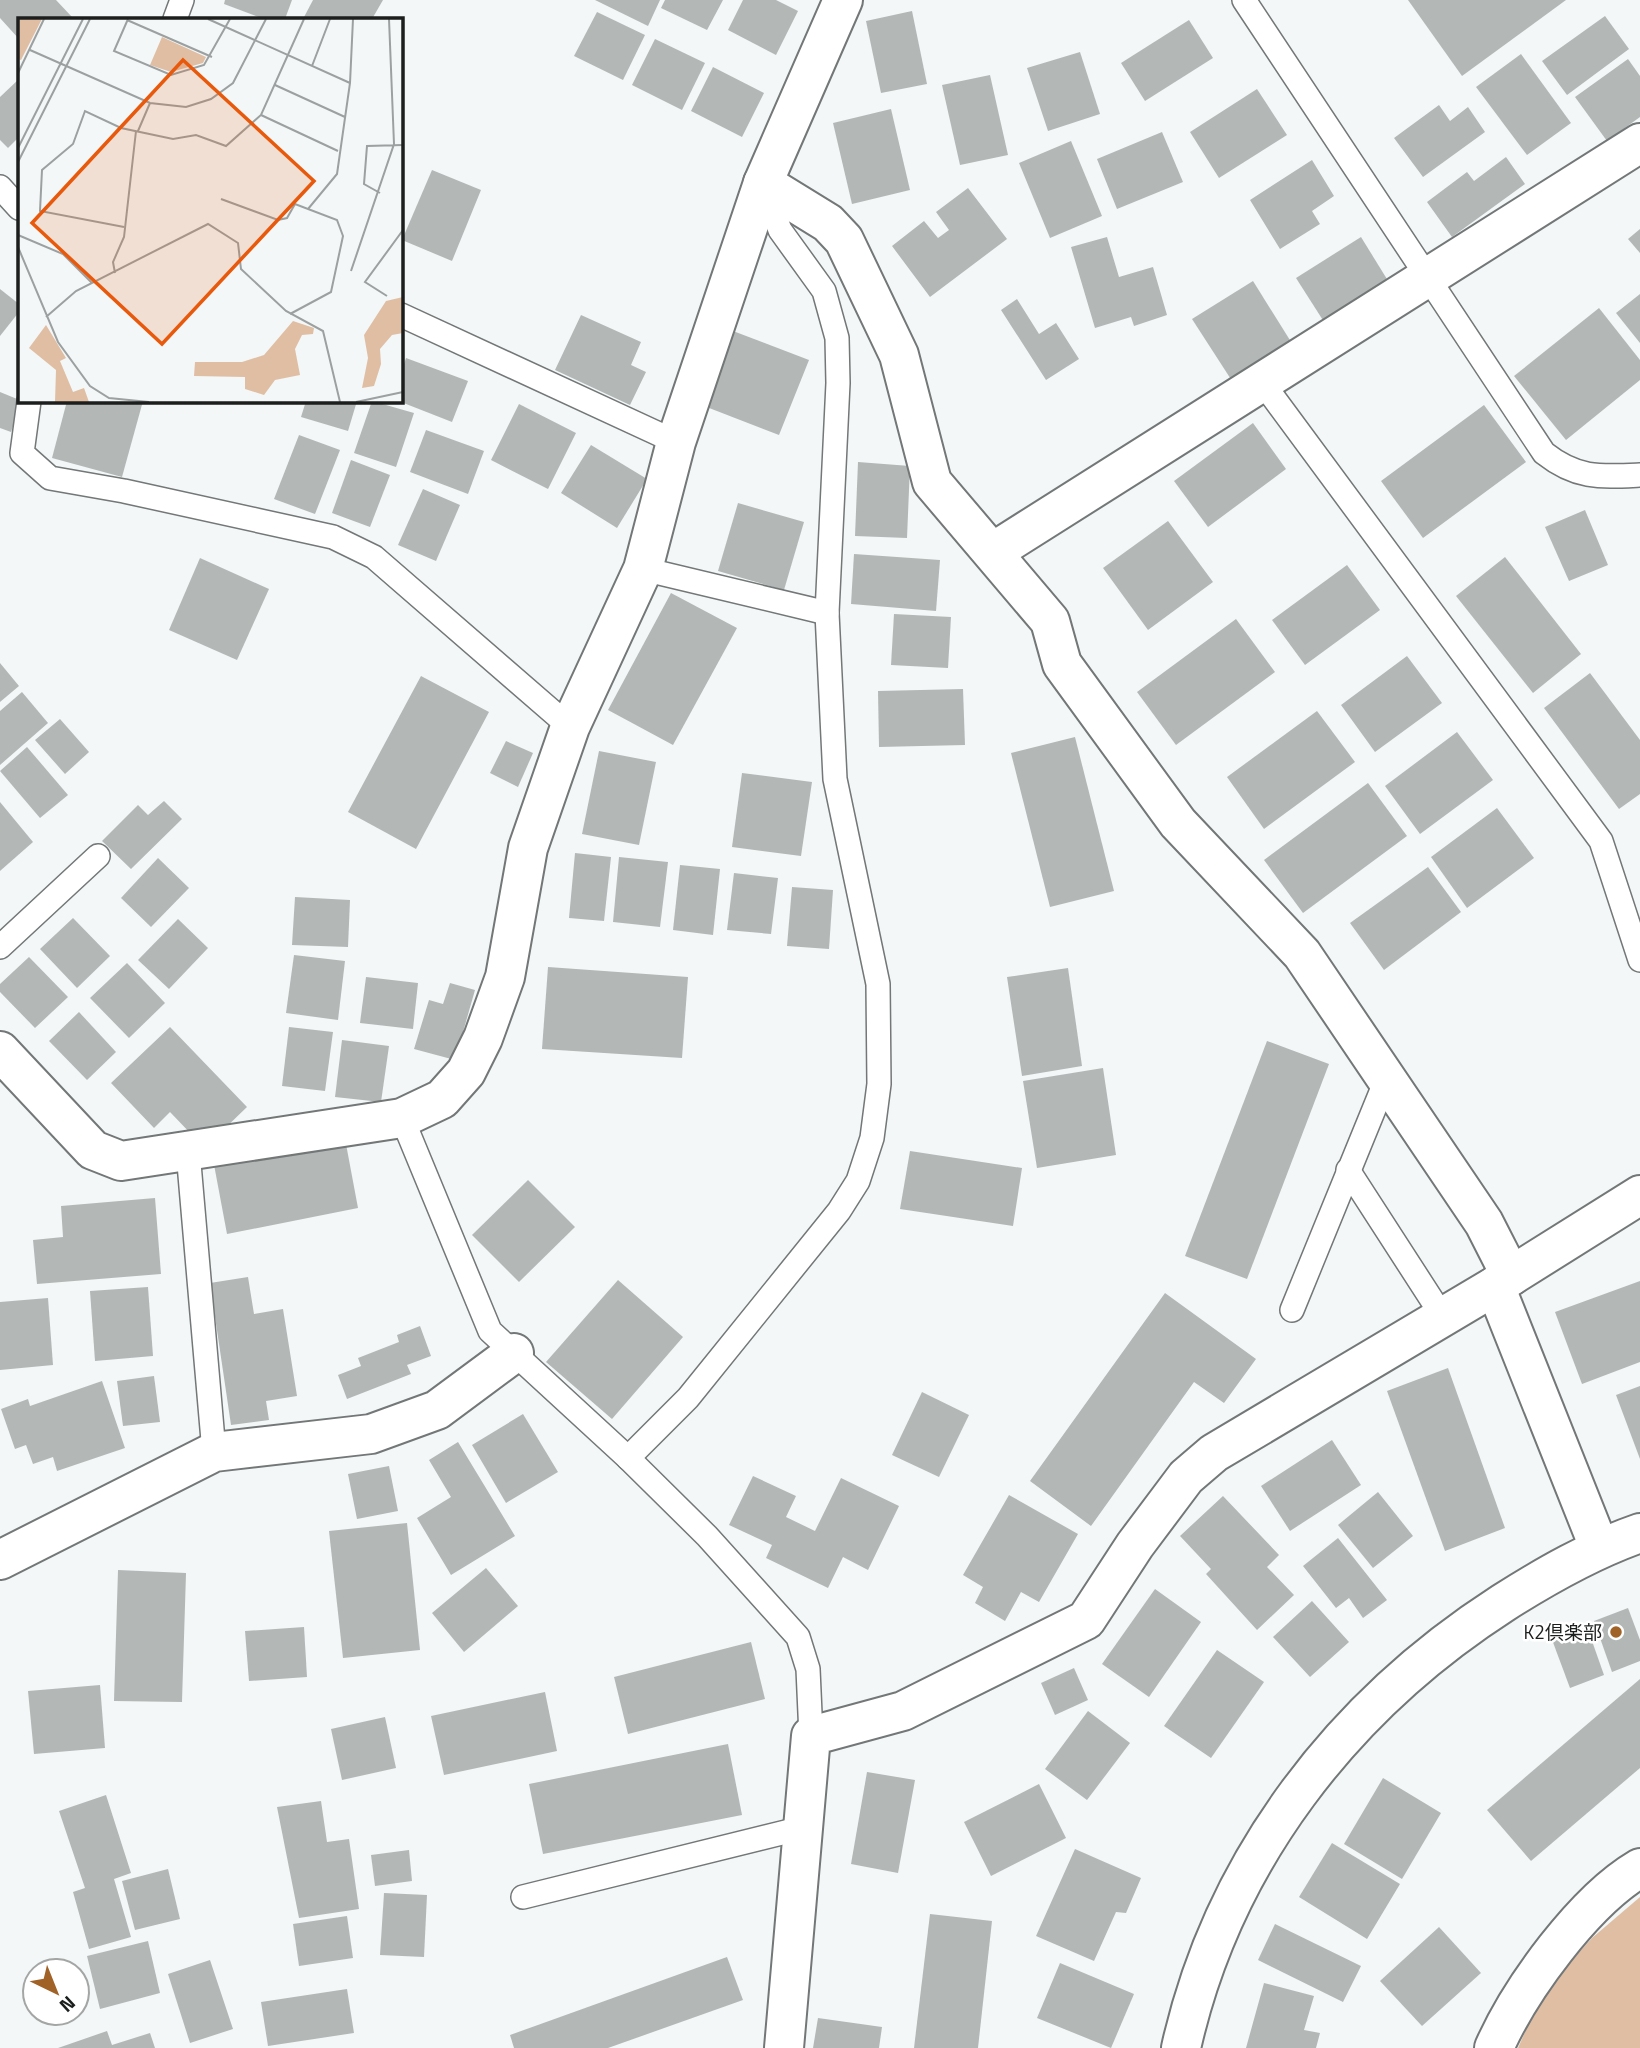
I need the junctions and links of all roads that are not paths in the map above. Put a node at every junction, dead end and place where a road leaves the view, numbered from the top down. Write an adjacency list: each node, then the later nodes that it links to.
1 (182, 0): 4 (lane)
2 (843, 0): 6 (street)
3 (1244, 0): 9 (lane)
4 (175, 18)
5 (1640, 143): 9 (street)
6 (763, 183): 13 (street); 15 (street); 17 (lane)
7 (0, 187): 8 (lane)
8 (18, 207)
9 (1428, 278): 11 (street); 14 (lane)
10 (402, 315): 13 (lane)
11 (1262, 382): 15 (street); 21 (lane)
12 (29, 402): 18 (lane)
13 (676, 442): 16 (street)
14 (1640, 475)
15 (993, 552): 23 (street)
16 (643, 569): 17 (lane); 18 (street)
17 (827, 612): 33 (lane)
18 (570, 727): 24 (street)
19 (97, 856): 20 (lane)
20 (0, 947)
21 (1640, 960)
22 (0, 1051): 25 (street)
23 (1386, 1080): 26 (lane); 28 (street)
24 (402, 1118): 25 (street); 31 (lane)
25 (188, 1152): 32 (lane)
26 (1349, 1170): 29 (lane); 30 (lane)
27 (1640, 1195): 28 (street)
28 (1503, 1281): 30 (street); 35 (street)
29 (1292, 1310)
30 (1443, 1317): 37 (street)
31 (514, 1353): 32 (street); 33 (lane)
32 (214, 1452): 36 (street)
33 (628, 1458): 37 (lane)
34 (1640, 1533): 35 (street)
35 (1599, 1547): 42 (street)
36 (0, 1560)
37 (811, 1736): 38 (street)
38 (802, 1828): 40 (lane); 41 (street)
39 (1640, 1868): 43 (street)
40 (523, 1897)
41 (784, 2048)
42 (1181, 2048)
43 (1494, 2048)

